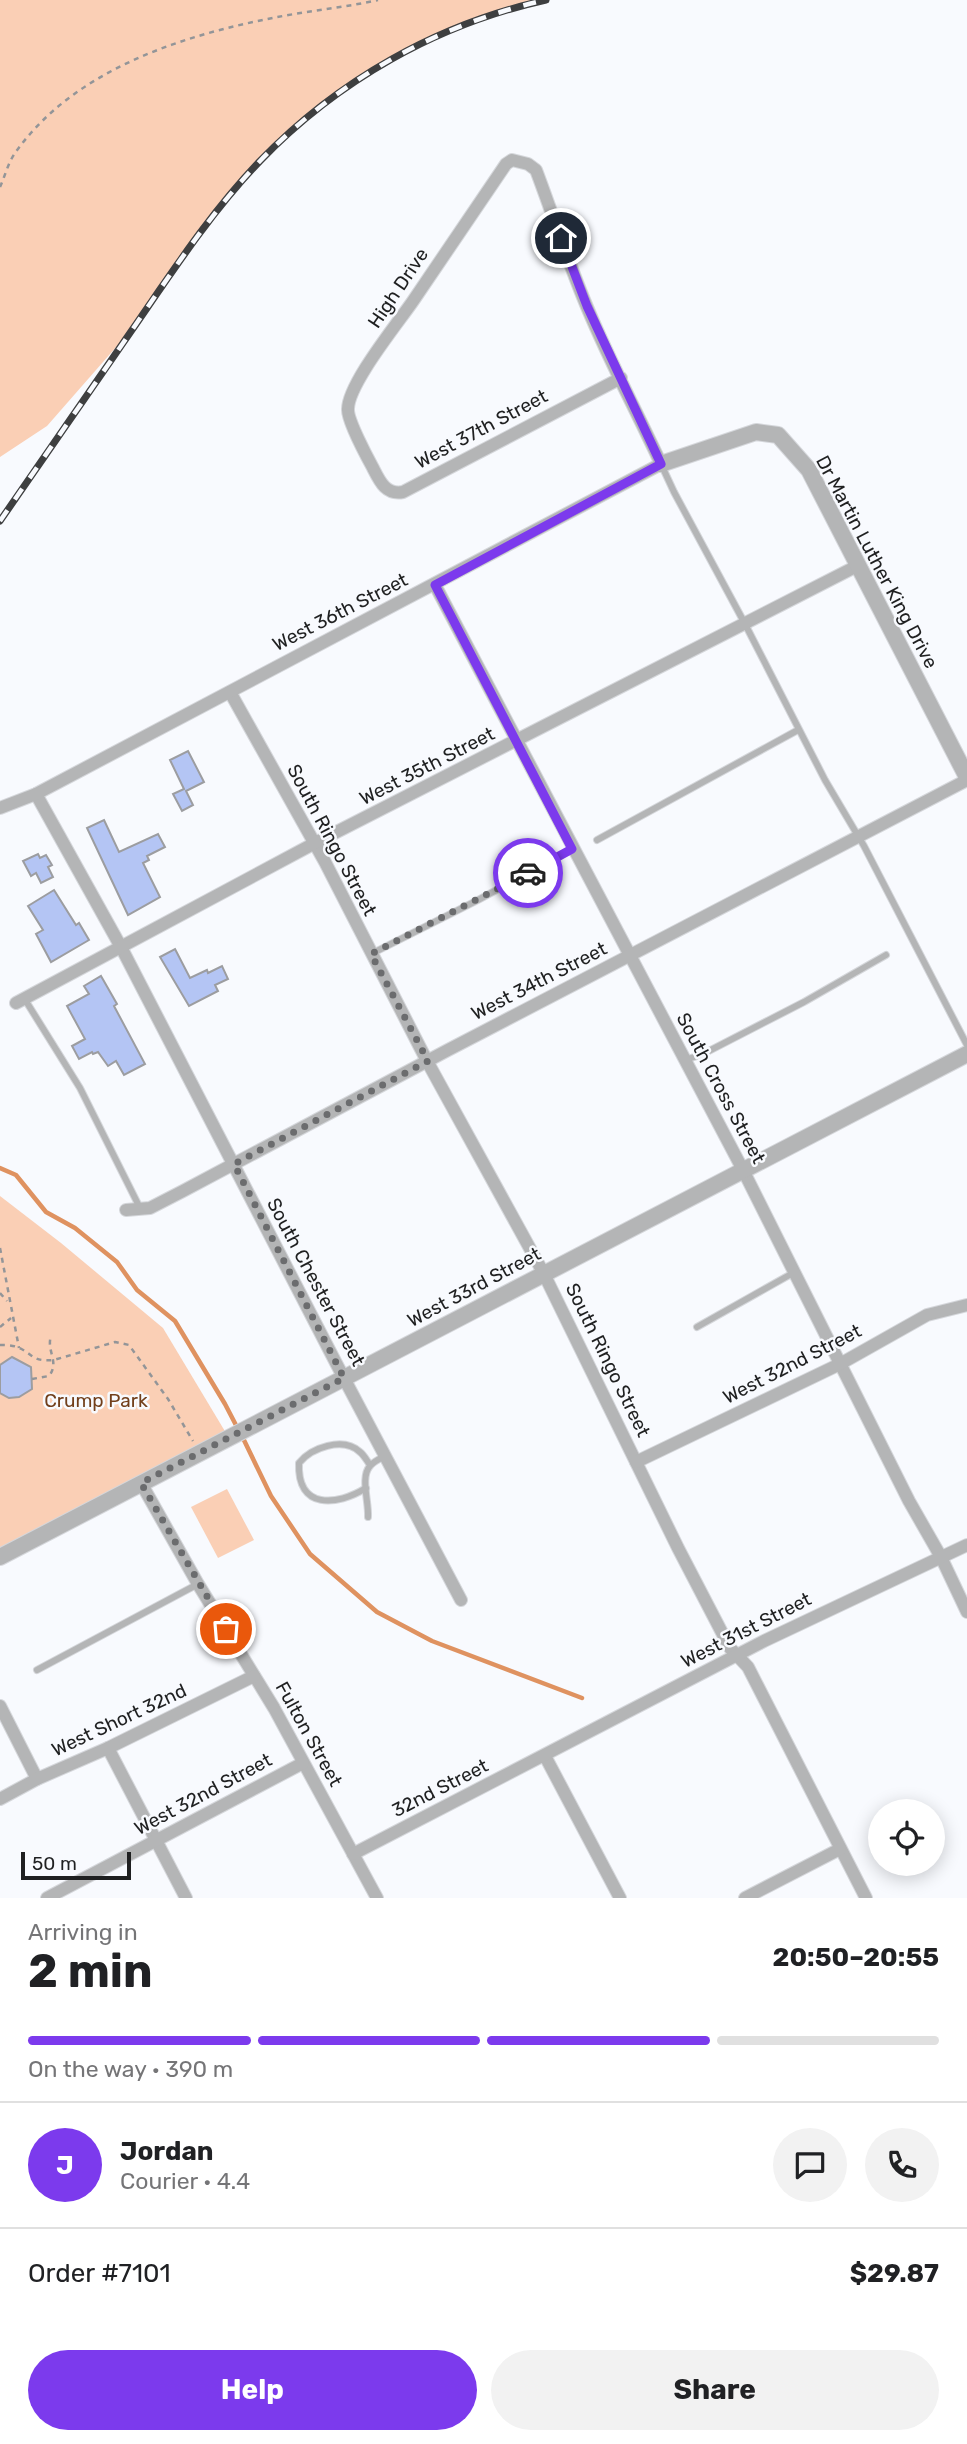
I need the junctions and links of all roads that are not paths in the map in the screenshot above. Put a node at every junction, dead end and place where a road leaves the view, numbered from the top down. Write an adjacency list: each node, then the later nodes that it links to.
1 (621, 378): 2 (street, West 37th Street); 2 (street, High Drive); 3 (street)
2 (370, 463)
3 (661, 464): 4 (street, Dr Martin Luther King Drive); 5 (street, West 36th Street); 6 (lane)
4 (857, 566): 6 (street, West 35th Street); 10 (street, Dr Martin Luther King Drive)
5 (435, 585): 7 (street, West 36th Street); 9 (street, South Cross Street)
6 (744, 622): 8 (lane); 9 (street, West 35th Street)
7 (230, 692): 11 (street, West 36th Street); 15 (street, South Ringo Street)
8 (798, 730): 13 (lane); 14 (lane)
9 (516, 741): 15 (street, West 35th Street); 16 (street, South Cross Street)
10 (967, 779): 13 (street, West 34th Street)
11 (36, 794): 12 (street); 17 (street, South Chester Street)
12 (0, 808)
13 (858, 836): 20 (street, West 34th Street); 22 (lane)
14 (597, 840)
15 (315, 844): 17 (street, West 35th Street); 18 (street, South Ringo Street)
16 (572, 849): 18 (lane); 20 (street, South Cross Street)
17 (121, 947): 21 (street, West 35th Street); 26 (street, South Chester Street)
18 (371, 954): 25 (street, South Ringo Street)
19 (886, 955): 24 (lane)
20 (629, 957): 24 (street, South Cross Street); 25 (street, West 34th Street)
21 (20, 1000): 29 (lane)
22 (967, 1045)
23 (967, 1054): 27 (street, West 33rd Street)
24 (685, 1060): 27 (street, South Cross Street)
25 (428, 1061): 26 (street, West 34th Street); 31 (street, South Ringo Street)
26 (234, 1164): 29 (street, West 34th Street); 35 (street, South Chester Street)
27 (743, 1170): 30 (street, South Cross Street); 31 (street, West 33rd Street)
28 (126, 1210): 29 (street, West 34th Street)
29 (141, 1210)
30 (793, 1273): 33 (lane); 34 (street, South Cross Street)
31 (544, 1274): 35 (street, West 33rd Street); 37 (street, South Ringo Street)
32 (967, 1305): 34 (street, West 32nd Street)
33 (696, 1326)
34 (839, 1364): 37 (street, West 32nd Street); 44 (street, South Cross Street)
35 (344, 1378): 36 (street, South Chester Street); 39 (street, West 33rd Street)
36 (386, 1455): 38 (lane); 46 (street, South Chester Street)
37 (636, 1462): 48 (street, South Ringo Street)
38 (370, 1465): 40 (lane); 40 (lane)
39 (141, 1483): 43 (street, West 33rd Street); 45 (street, Fulton Street)
40 (366, 1488): 41 (lane)
41 (368, 1517)
42 (967, 1545): 44 (street, West 31st Street)
43 (0, 1557)
44 (941, 1557): 47 (street, South Cross Street); 48 (street, West 31st Street)
45 (198, 1584): 49 (lane); 50 (street, Fulton Street)
46 (461, 1600)
47 (967, 1612)
48 (737, 1656): 53 (street, West 31st Street); 58 (street, South Ringo Street)
49 (37, 1670)
50 (254, 1676): 52 (street, West Short 32nd); 54 (street, Fulton Street)
51 (0, 1706): 55 (street)
52 (108, 1748): 55 (street, West Short 32nd); 57 (street)
53 (545, 1756): 59 (street, 32nd Street); 64 (street)
54 (303, 1763): 57 (street, West 32nd Street); 59 (street, Fulton Street)
55 (37, 1779): 56 (street, West Short 32nd)
56 (0, 1799)
57 (156, 1841): 61 (street, West 32nd Street); 62 (street)
58 (839, 1849): 60 (street); 65 (street, South Ringo Street)
59 (353, 1854): 63 (street, Fulton Street)
60 (748, 1897)
61 (47, 1898)
62 (186, 1898)
63 (377, 1898)
64 (620, 1898)
65 (866, 1898)

